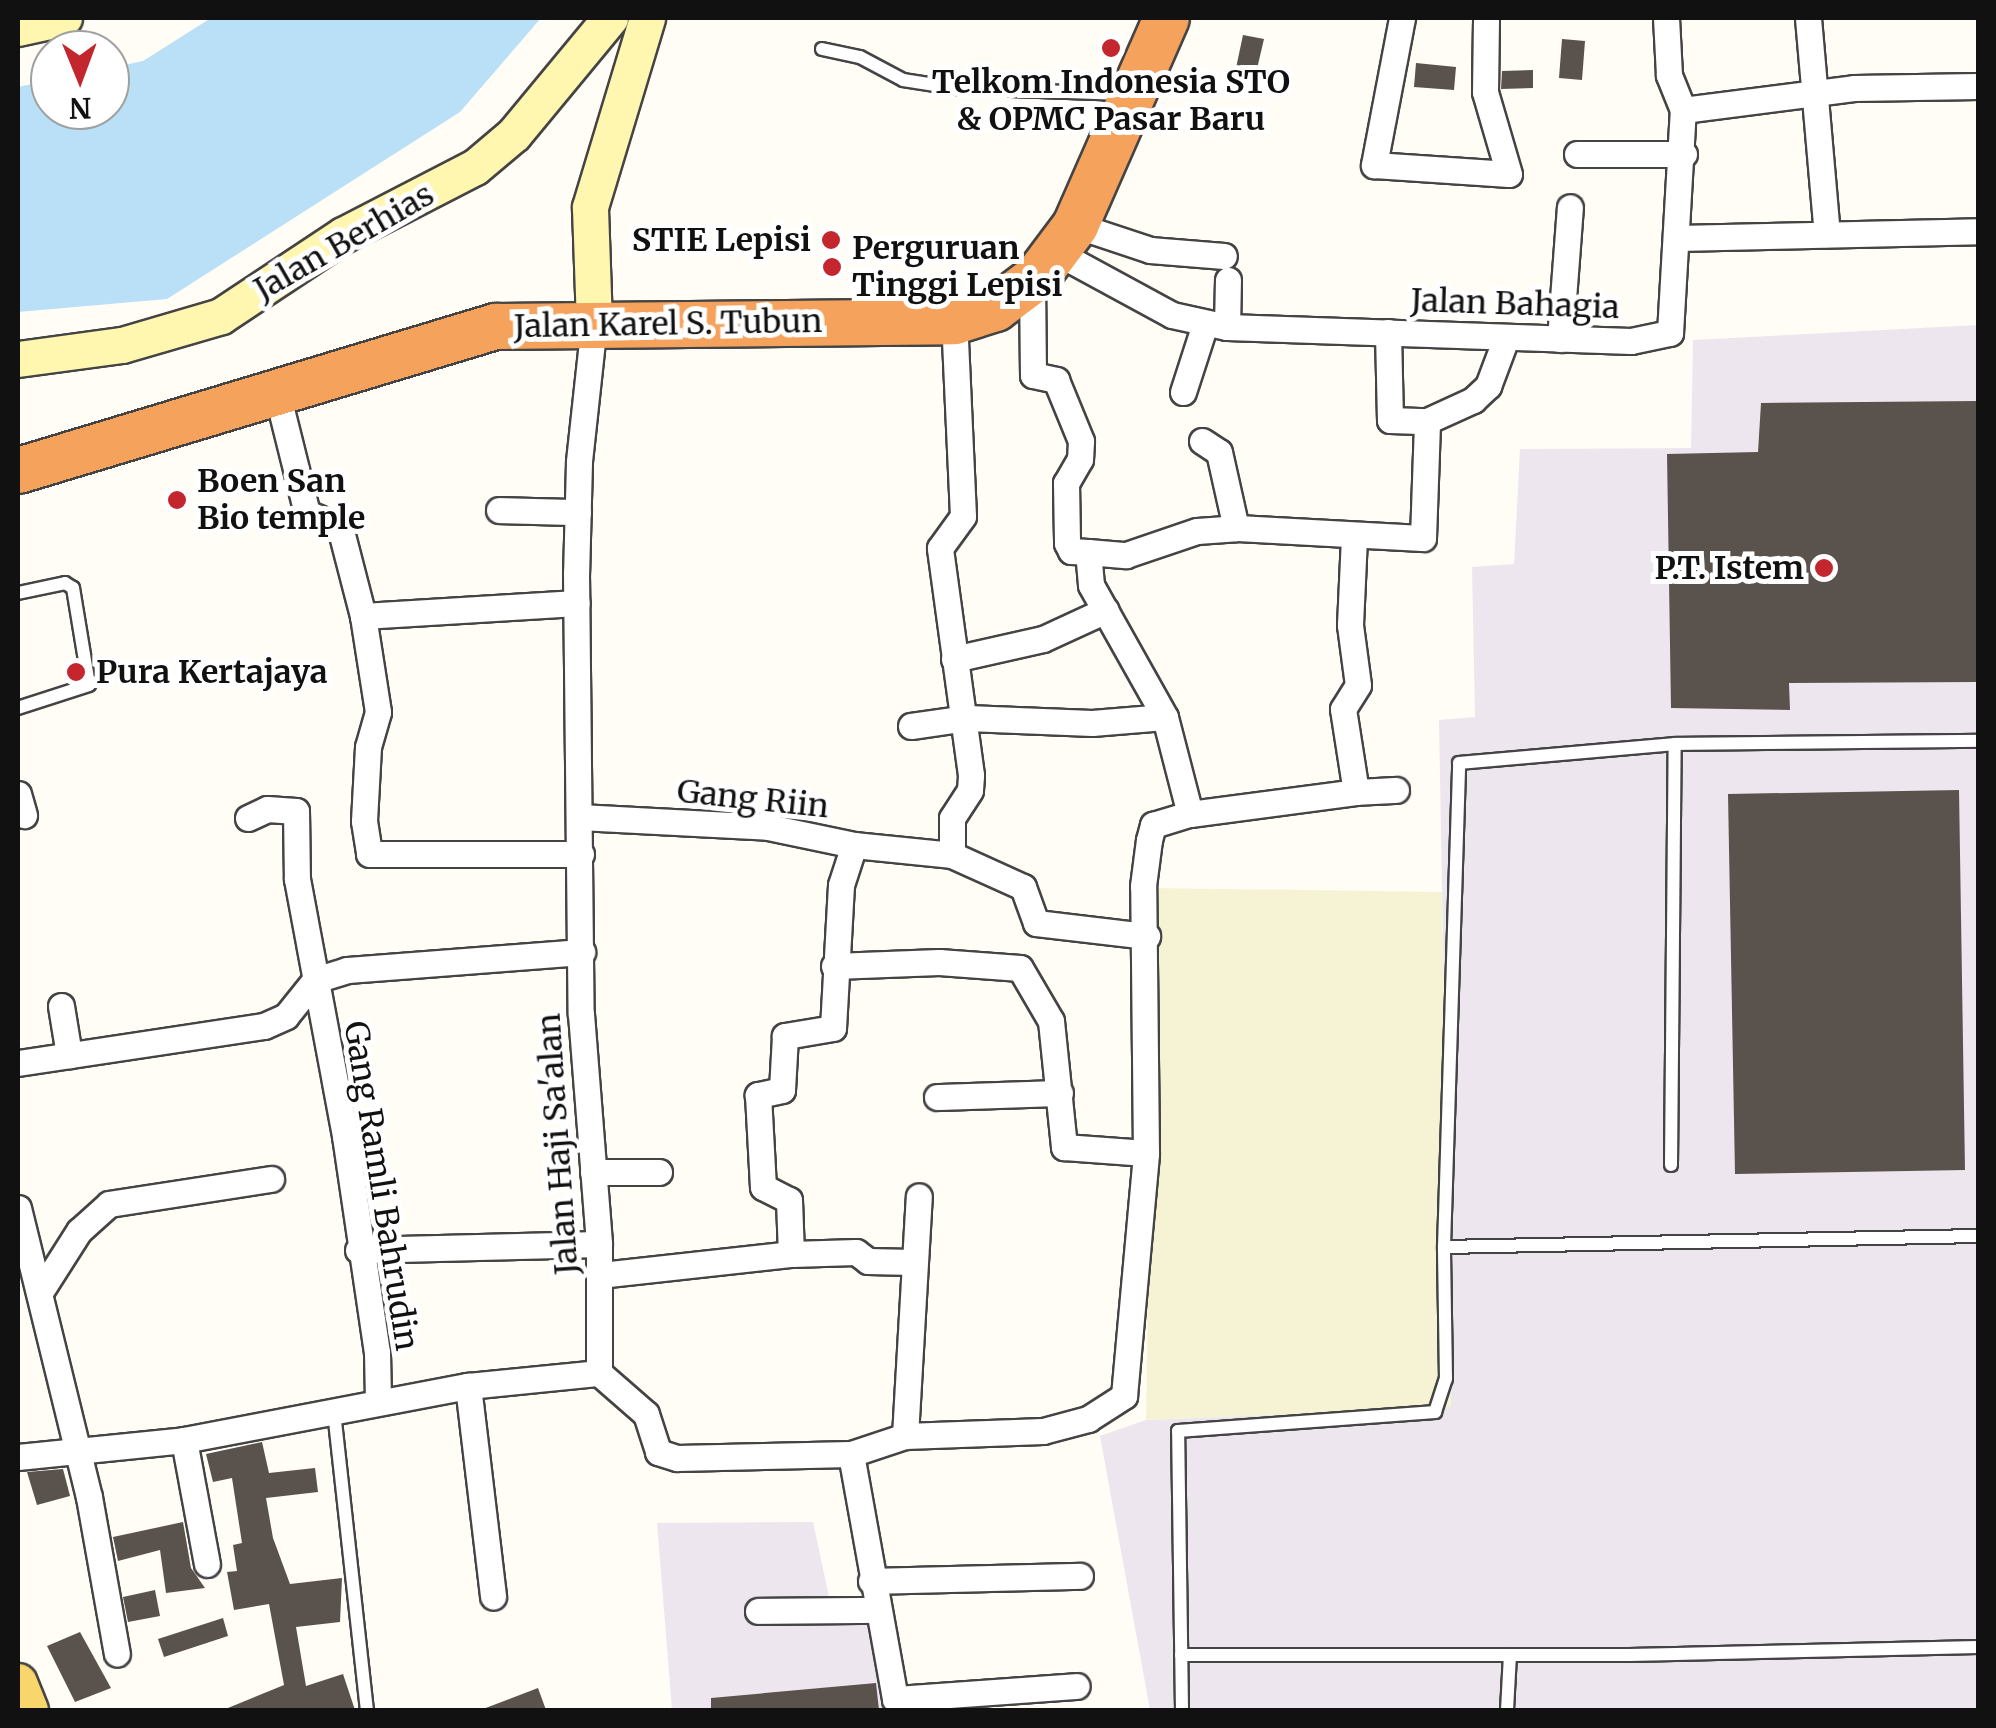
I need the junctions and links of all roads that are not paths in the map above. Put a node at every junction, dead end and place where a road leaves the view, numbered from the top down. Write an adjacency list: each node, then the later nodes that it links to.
1 (64, 18): 9 (street)
2 (610, 18): 28 (street, Jalan Berhias)
3 (648, 18): 23 (street)
4 (1166, 18): 12 (highway)
5 (1402, 18): 6 (street)
6 (1486, 18)
7 (1666, 18): 14 (street, Jalan Bahagia)
8 (1808, 18): 13 (street)
9 (18, 28)
10 (822, 49): 12 (lane)
11 (1978, 86): 13 (street)
12 (1131, 94): 21 (highway)
13 (1818, 94): 14 (street); 19 (street)
14 (1684, 110): 16 (street, Jalan Bahagia)
15 (1577, 154): 16 (street)
16 (1684, 154): 20 (street, Jalan Bahagia)
17 (1570, 208): 27 (street)
18 (1978, 230): 19 (street)
19 (1828, 234): 20 (street)
20 (1679, 238): 27 (street, Jalan Bahagia)
21 (1055, 252): 22 (highway, Jalan Karel S. Tubun); 24 (street, Jalan Bahagia); 24 (street); 38 (street)
22 (954, 321): 23 (highway, Jalan Karel S. Tubun); 43 (street)
23 (594, 323): 30 (highway, Jalan Karel S. Tubun); 35 (street, Jalan Haji Sa'alan)
24 (1216, 325): 25 (street, Jalan Bahagia); 29 (street)
25 (1388, 332): 26 (street, Jalan Bahagia); 31 (street)
26 (1506, 338): 27 (street, Jalan Bahagia); 31 (street)
27 (1560, 339)
28 (18, 359)
29 (1183, 392)
30 (277, 393): 33 (highway, Jalan Karel S. Tubun); 42 (street)
31 (1427, 421): 37 (street)
32 (1202, 440): 36 (street)
33 (18, 470)
34 (498, 510): 35 (street)
35 (578, 512): 40 (street, Jalan Haji Sa'alan)
36 (1236, 528): 37 (street); 38 (street)
37 (1354, 537): 51 (street)
38 (1088, 552): 41 (street)
39 (18, 593): 44 (lane)
40 (577, 603): 42 (street); 53 (street, Jalan Haji Sa'alan)
41 (1106, 610): 43 (street); 45 (street)
42 (364, 616): 56 (street)
43 (954, 660): 46 (street)
44 (18, 708)
45 (1165, 717): 46 (street); 52 (street)
46 (967, 718): 47 (street); 57 (street)
47 (911, 726)
48 (1978, 741): 49 (lane)
49 (1674, 744): 68 (lane); 76 (lane)
50 (1396, 790): 51 (street)
51 (1356, 792): 52 (street)
52 (1190, 814): 58 (street)
53 (579, 817): 55 (street, Gang Riin); 56 (street, Jalan Haji Sa'alan)
54 (248, 818): 61 (street, Gang Ramli Bahrudin)
55 (854, 845): 57 (street); 60 (street, Gang Riin)
56 (581, 854): 59 (street, Jalan Haji Sa'alan)
57 (952, 855): 58 (street)
58 (1147, 936): 67 (street)
59 (582, 952): 61 (street); 69 (street, Jalan Haji Sa'alan)
60 (834, 966): 65 (street); 78 (street, Gang Riin)
61 (315, 980): 63 (street); 77 (street, Gang Ramli Bahrudin)
62 (61, 1006): 63 (street)
63 (68, 1055): 64 (street)
64 (18, 1063)
65 (1060, 1093): 66 (street); 67 (street)
66 (937, 1098)
67 (1146, 1153): 86 (street)
68 (1671, 1164)
69 (593, 1172): 70 (street); 75 (street, Jalan Haji Sa'alan)
70 (659, 1172)
71 (271, 1179): 81 (street)
72 (920, 1196): 79 (street)
73 (18, 1208): 81 (street)
74 (1978, 1236): 76 (lane)
75 (599, 1244): 77 (street); 80 (street, Jalan Haji Sa'alan)
76 (1444, 1247): 99 (lane)
77 (358, 1250): 84 (street, Gang Ramli Bahrudin)
78 (791, 1254): 79 (street); 80 (street)
79 (913, 1262): 86 (street)
80 (600, 1275): 82 (street, Jalan Haji Sa'alan)
81 (42, 1289): 88 (street)
82 (599, 1373): 83 (street); 89 (street)
83 (468, 1386): 84 (street); 94 (street)
84 (378, 1402): 85 (street)
85 (334, 1412): 87 (street); 104 (lane)
86 (906, 1436): 89 (street)
87 (184, 1440): 88 (street); 91 (street)
88 (75, 1451): 90 (street); 98 (street)
89 (851, 1454): 93 (street)
90 (18, 1457)
91 (207, 1564)
92 (1080, 1576): 93 (street)
93 (871, 1582): 95 (street)
94 (493, 1597)
95 (876, 1610): 96 (street); 102 (street)
96 (758, 1611)
97 (1978, 1647): 100 (lane)
98 (118, 1654)
99 (1181, 1654): 100 (lane); 105 (lane)
100 (1510, 1655): 106 (lane)
101 (18, 1683): 103 (main road)
102 (1076, 1686)
103 (30, 1710)
104 (367, 1710)
105 (1182, 1710)
106 (1507, 1710)

